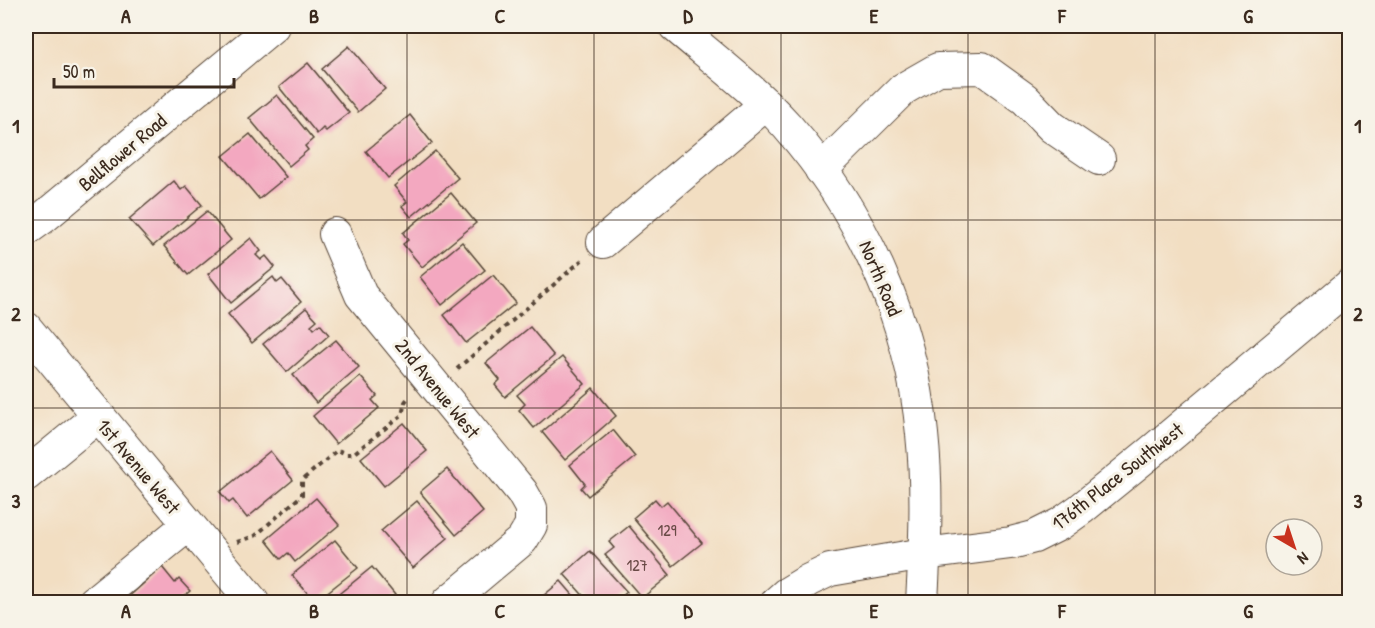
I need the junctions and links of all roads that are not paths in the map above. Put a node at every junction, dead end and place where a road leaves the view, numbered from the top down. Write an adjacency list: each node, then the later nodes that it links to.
1 (273, 26): 6 (street, Bellflower Road)
2 (675, 26): 3 (street, North Road)
3 (766, 104): 5 (street, North Road); 8 (street)
4 (1099, 159): 5 (street)
5 (821, 170): 14 (street, North Road)
6 (26, 230)
7 (335, 234): 17 (street, 2nd Avenue West)
8 (603, 242)
9 (1350, 285): 14 (street, 176th Place Southwest)
10 (26, 328): 11 (street, 1st Avenue West)
11 (98, 416): 12 (street); 13 (street, 1st Avenue West)
12 (26, 475)
13 (188, 525): 15 (street); 16 (street, 1st Avenue West)
14 (924, 554): 18 (street, 176th Place Southwest); 19 (street, North Road)
15 (94, 603)
16 (253, 603)
17 (448, 603)
18 (777, 603)
19 (922, 603)

